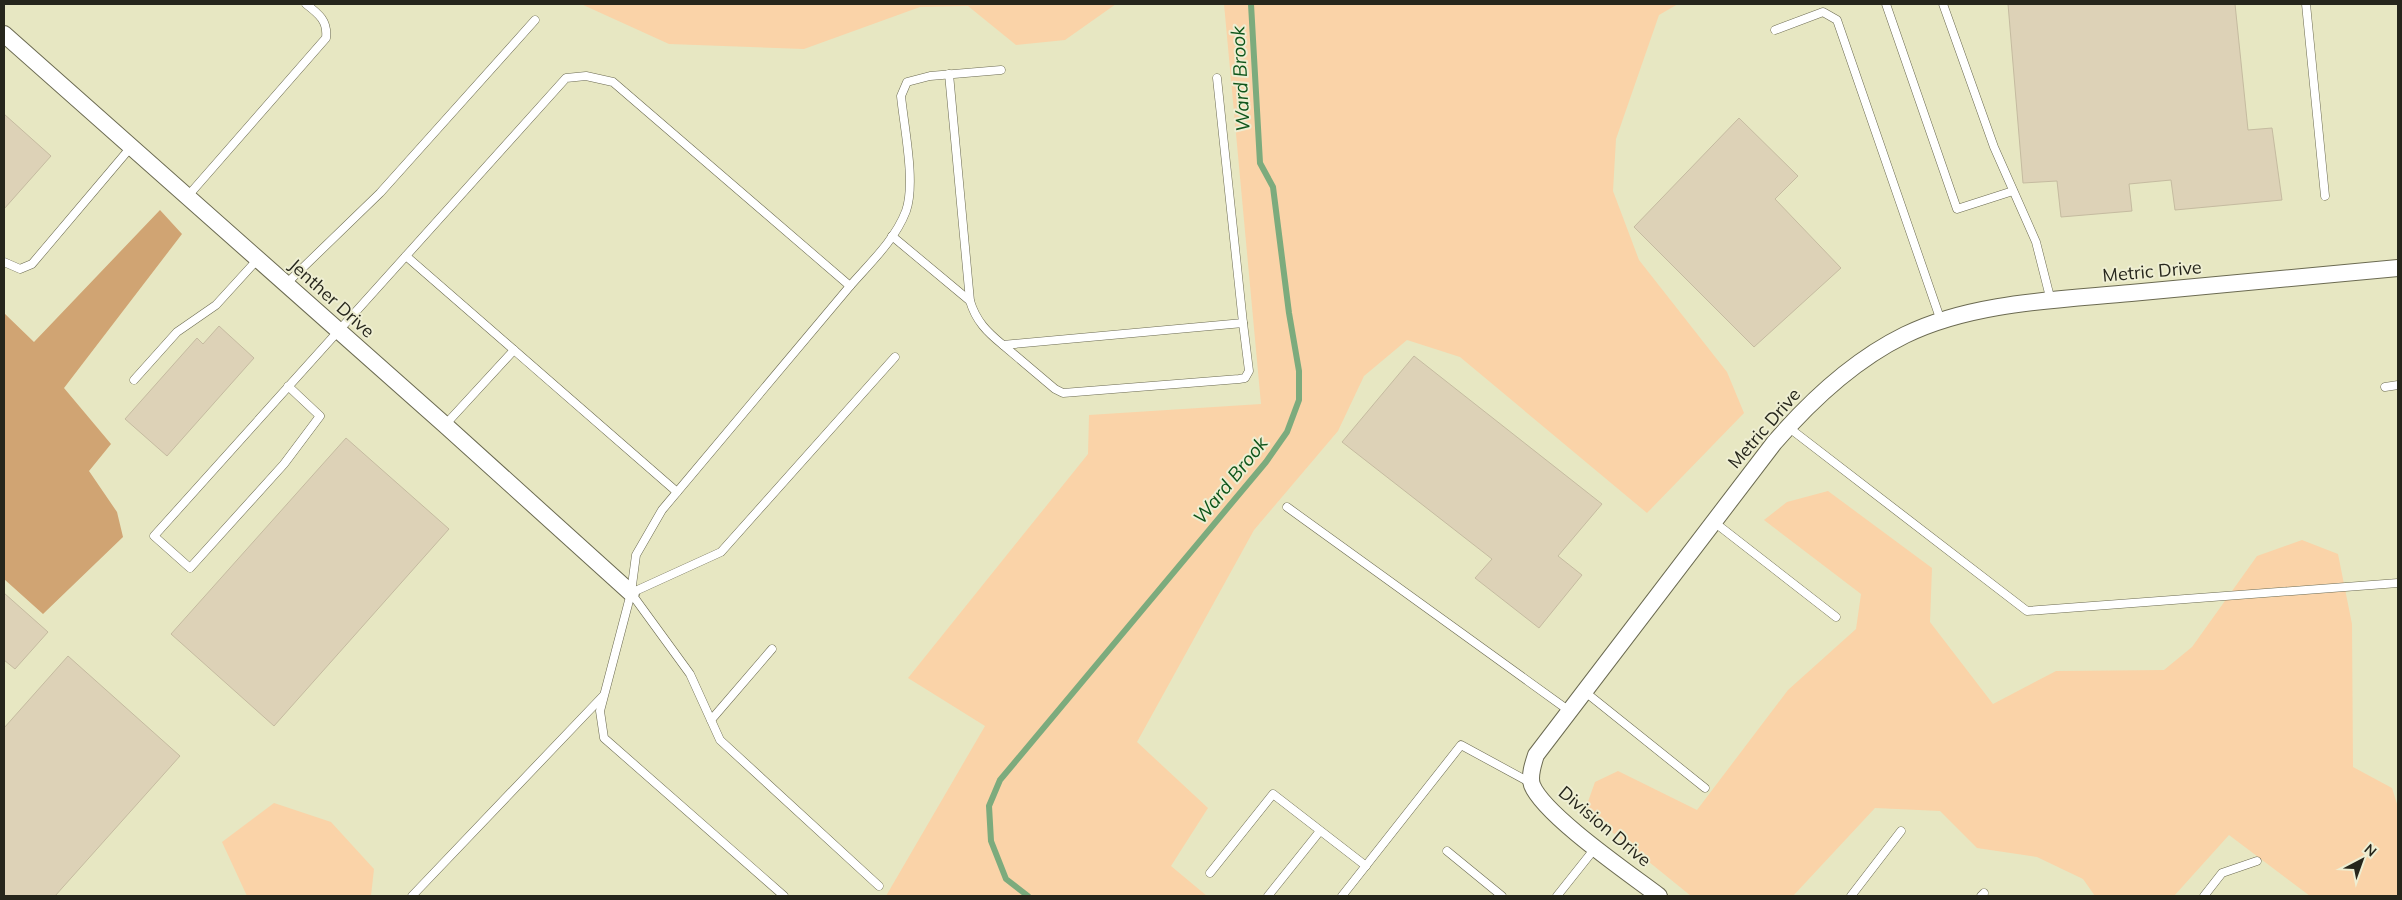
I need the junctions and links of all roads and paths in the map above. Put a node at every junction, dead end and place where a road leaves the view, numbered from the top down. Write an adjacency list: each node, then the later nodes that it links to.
1 (306, 4): 14 (lane)
2 (1886, 4): 12 (lane)
3 (1943, 4): 12 (lane)
4 (2306, 4): 13 (lane)
5 (535, 20): 20 (lane)
6 (1775, 30): 24 (lane)
7 (4, 34): 11 (street, Jenther Drive)
8 (1001, 70): 9 (lane)
9 (950, 74): 15 (lane); 22 (lane)
10 (1217, 78): 25 (lane)
11 (131, 147): 14 (street, Jenther Drive); 18 (lane)
12 (2014, 191): 23 (lane)
13 (2325, 196)
14 (187, 197): 17 (street, Jenther Drive)
15 (892, 236): 21 (lane); 22 (lane)
16 (406, 256): 21 (lane); 26 (lane); 28 (lane)
17 (258, 259): 20 (street, Jenther Drive); 30 (lane)
18 (4, 262)
19 (2398, 268): 23 (street, Metric Drive)
20 (286, 284): 26 (street, Jenther Drive)
21 (850, 286): 36 (lane)
22 (970, 301): 27 (lane)
23 (2051, 301): 24 (street, Metric Drive)
24 (1941, 321): 35 (street, Metric Drive)
25 (1243, 322): 27 (lane); 27 (lane)
26 (339, 331): 32 (lane); 34 (street, Jenther Drive)
27 (1003, 345)
28 (514, 350): 34 (lane); 36 (lane)
29 (895, 357): 40 (lane)
30 (134, 380)
31 (2398, 385): 33 (lane)
32 (288, 386): 32 (lane)
33 (2385, 387)
34 (445, 425): 40 (street, Jenther Drive)
35 (1788, 427): 38 (street, Metric Drive); 39 (lane)
36 (678, 492): 40 (lane)
37 (1287, 507): 45 (lane)
38 (1714, 522): 41 (lane); 43 (street, Metric Drive)
39 (2398, 583)
40 (631, 593): 44 (lane); 46 (lane)
41 (1836, 617)
42 (772, 649): 46 (lane)
43 (1583, 690): 45 (street, Metric Drive); 48 (lane)
44 (604, 695): 57 (lane); 58 (lane)
45 (1568, 710): 47 (street, Metric Drive)
46 (711, 720): 56 (lane)
47 (1531, 782): 51 (street, Division Drive); 54 (lane)
48 (1706, 788)
49 (1320, 831): 54 (lane); 55 (lane); 59 (lane)
50 (1901, 832): 64 (lane)
51 (1596, 847): 62 (lane); 63 (street, Division Drive)
52 (1447, 851): 61 (lane)
53 (2257, 861): 65 (lane)
54 (1366, 866): 60 (lane)
55 (1210, 873)
56 (879, 886)
57 (412, 896)
58 (784, 896)
59 (1268, 896)
60 (1342, 896)
61 (1502, 896)
62 (1557, 896)
63 (1658, 896)
64 (1851, 896)
65 (2204, 896)

